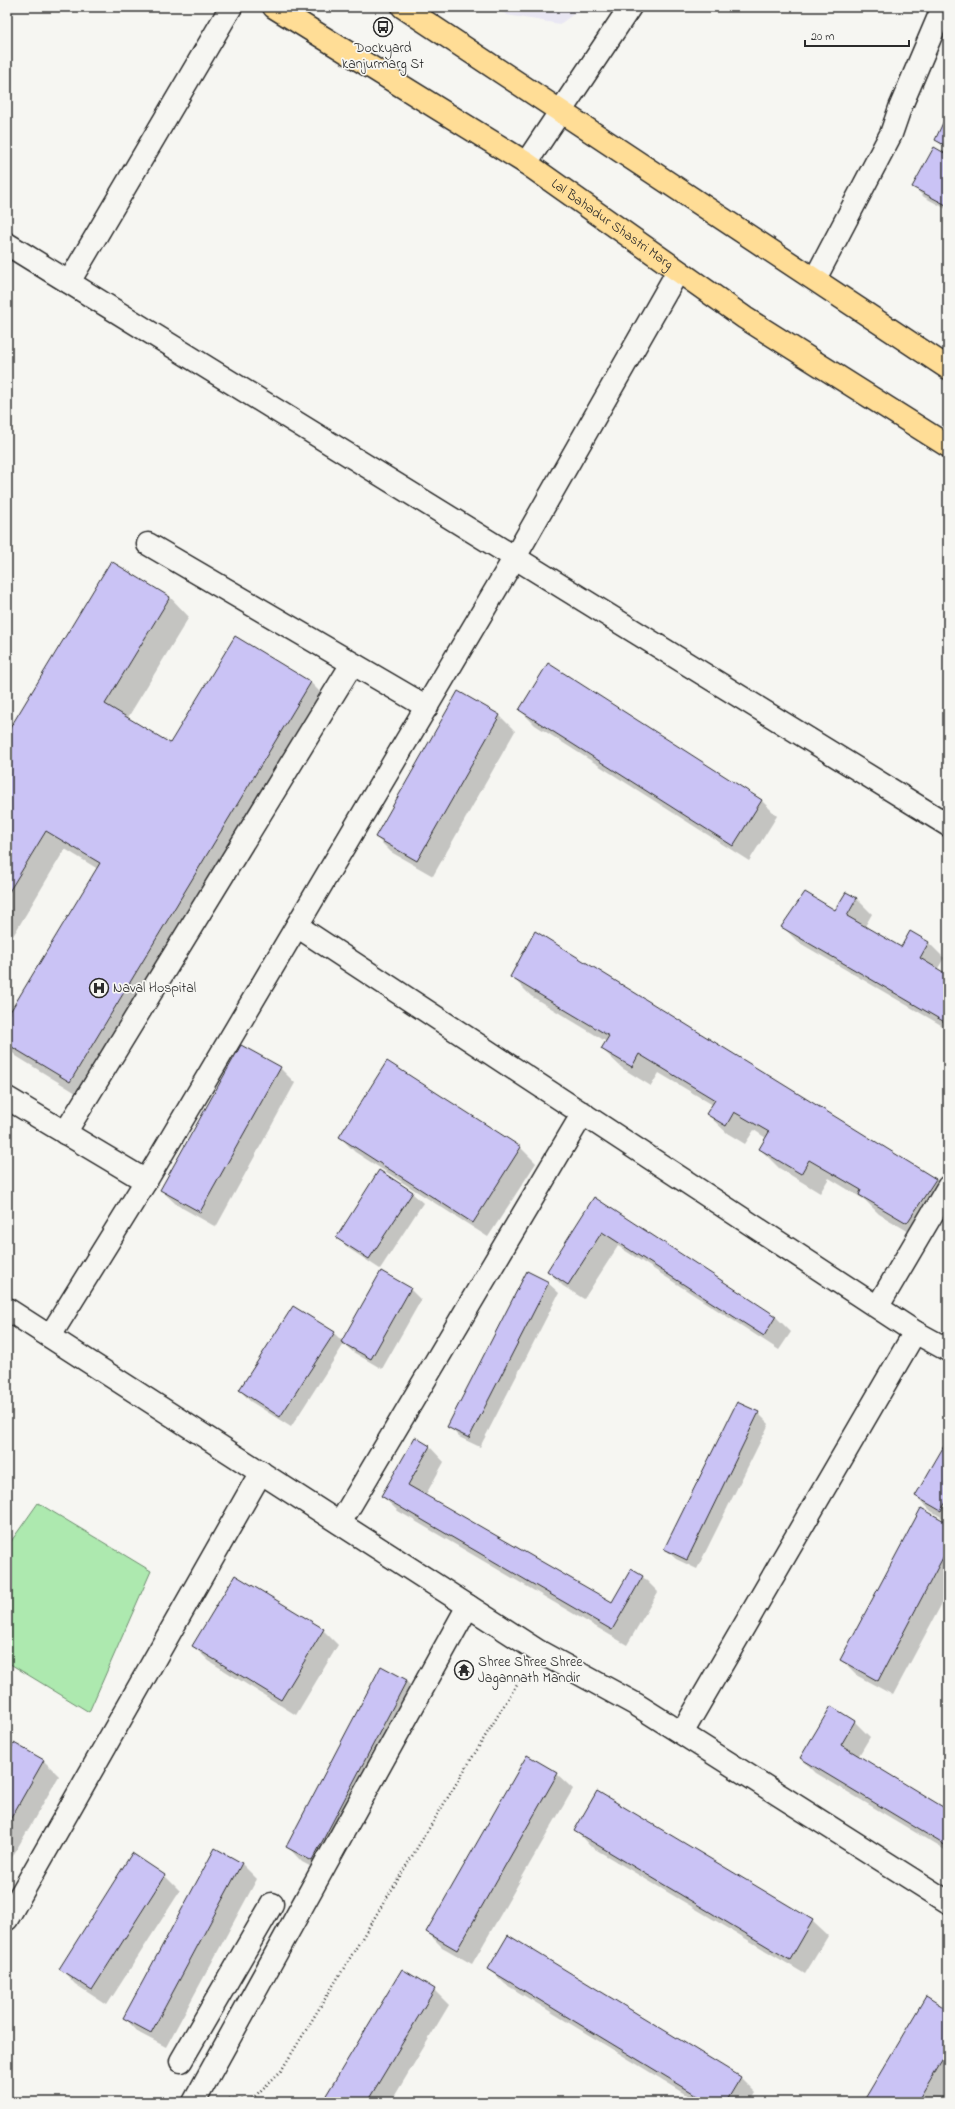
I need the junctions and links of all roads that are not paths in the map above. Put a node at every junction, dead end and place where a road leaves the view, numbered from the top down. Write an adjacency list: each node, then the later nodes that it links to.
1 (231, 7): 11 (street)
2 (274, 7): 7 (main road, Lal Bahadur Shastri Marg)
3 (403, 7): 6 (main road)
4 (630, 7): 6 (street)
5 (943, 7): 10 (street)
6 (561, 111): 7 (street); 10 (main road)
7 (526, 163): 9 (main road, Lal Bahadur Shastri Marg)
8 (7, 244): 11 (street)
9 (678, 271): 13 (main road, Lal Bahadur Shastri Marg); 15 (street)
10 (815, 279): 12 (main road)
11 (69, 282): 15 (street)
12 (948, 368)
13 (948, 446)
14 (148, 544): 16 (street)
15 (515, 557): 17 (street); 18 (street)
16 (352, 664): 17 (street); 22 (street)
17 (427, 707): 19 (street)
18 (948, 825)
19 (297, 926): 21 (street); 23 (street)
20 (7, 1098): 22 (street)
21 (583, 1113): 25 (street); 31 (street)
22 (65, 1133): 23 (street)
23 (146, 1181): 28 (street)
24 (948, 1186): 25 (street)
25 (878, 1306): 27 (street)
26 (7, 1309): 28 (street)
27 (916, 1332): 29 (street); 33 (street)
28 (50, 1336): 30 (street)
29 (947, 1347)
30 (261, 1472): 31 (street); 36 (street)
31 (340, 1523): 32 (street)
32 (468, 1606): 33 (street); 38 (street)
33 (682, 1734): 34 (street)
34 (948, 1902)
35 (272, 1904): 37 (street)
36 (7, 1919)
37 (254, 1936): 38 (street); 39 (street)
38 (278, 1950): 40 (street)
39 (208, 2015): 40 (street); 41 (street)
40 (233, 2030): 42 (street)
41 (181, 2061)
42 (199, 2093)

